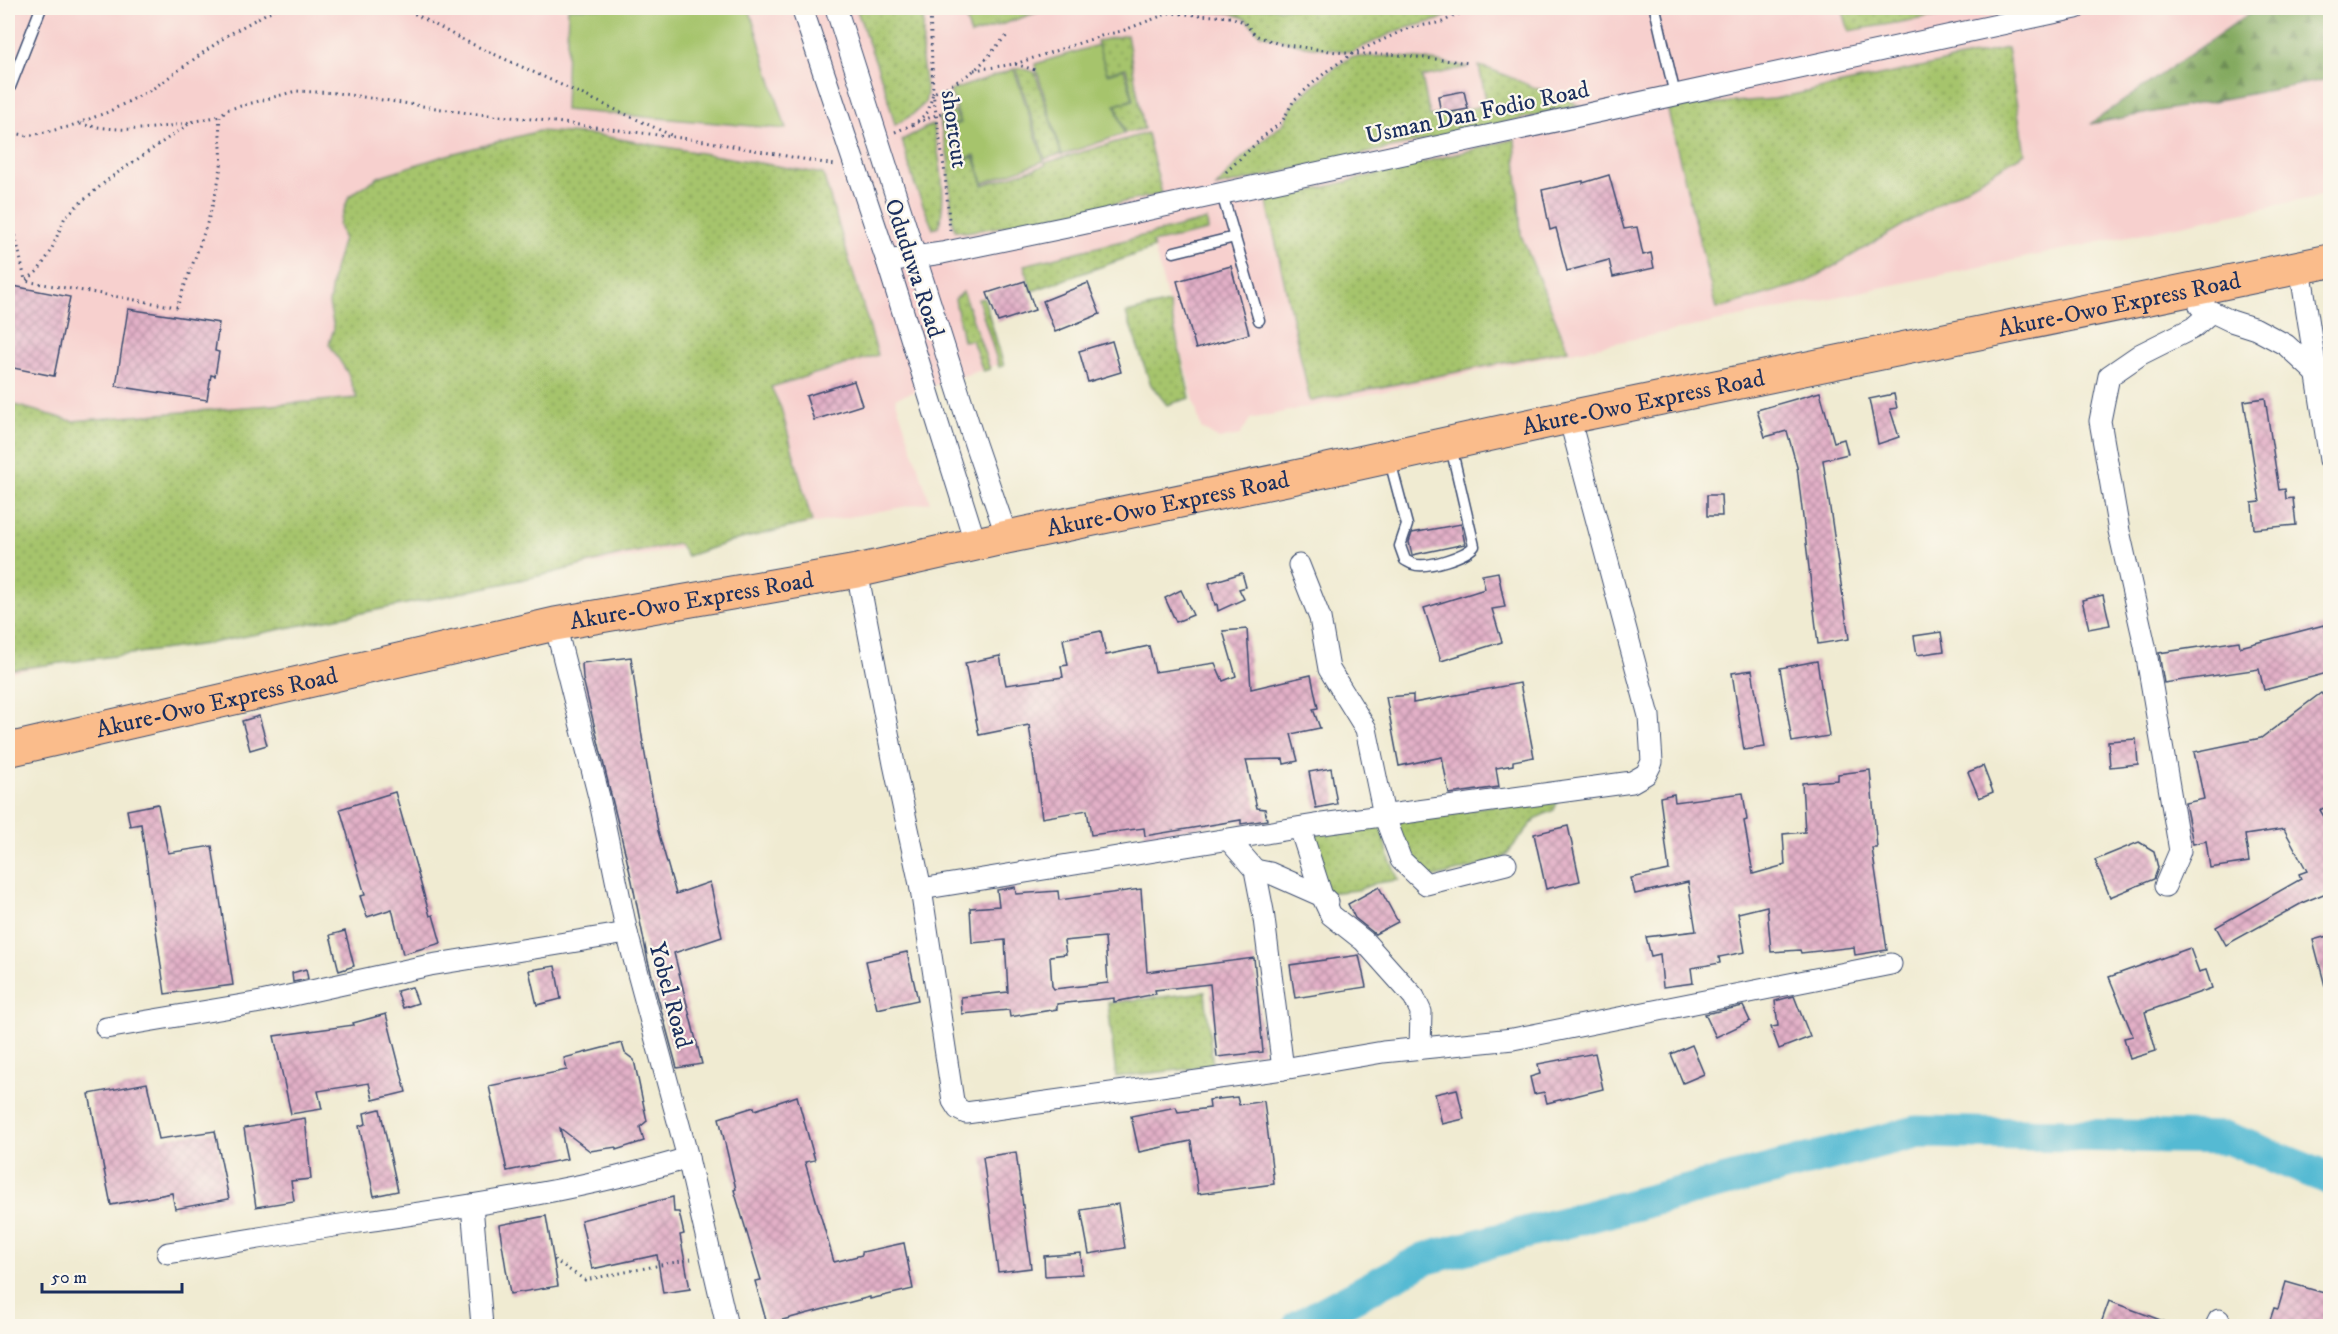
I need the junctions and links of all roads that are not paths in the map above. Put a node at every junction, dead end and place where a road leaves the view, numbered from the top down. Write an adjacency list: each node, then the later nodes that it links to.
1 (41, 8): 6 (lane)
2 (802, 8): 12 (street, Oduduwa Road)
3 (836, 8): 11 (street)
4 (1655, 8): 7 (lane)
5 (2076, 8): 7 (street, Usman Dan Fodio Road)
6 (10, 87)
7 (1675, 94): 8 (street, Usman Dan Fodio Road)
8 (1221, 186): 9 (lane); 11 (street, Usman Dan Fodio Road)
9 (1235, 237): 10 (lane); 16 (lane)
10 (1173, 252)
11 (917, 256): 12 (street, Usman Dan Fodio Road); 20 (street)
12 (887, 261): 21 (street, Oduduwa Road)
13 (2315, 264): 14 (highway, Akure-Owo Express Road); 17 (street)
14 (2174, 293): 15 (street); 18 (highway, Akure-Owo Express Road)
15 (2211, 312): 17 (street); 35 (street)
16 (1260, 320)
17 (2317, 374): 23 (street)
18 (1569, 417): 19 (highway, Akure-Owo Express Road); 30 (street)
19 (1450, 443): 22 (highway, Akure-Owo Express Road); 22 (lane)
20 (975, 444): 21 (street); 24 (street)
21 (948, 452): 25 (street, Oduduwa Road)
22 (1389, 457): 24 (highway, Akure-Owo Express Road)
23 (2331, 460)
24 (1007, 537): 25 (highway, Akure-Owo Express Road)
25 (976, 545): 27 (highway, Akure-Owo Express Road)
26 (1299, 564): 30 (street)
27 (857, 571): 28 (highway, Akure-Owo Express Road); 36 (street)
28 (555, 624): 29 (highway, Akure-Owo Express Road); 38 (street, Yobel Road)
29 (8, 750)
30 (1384, 815): 31 (street); 33 (street)
31 (1300, 828): 32 (street); 37 (street)
32 (1228, 840): 34 (street); 36 (street)
33 (1506, 864)
34 (1255, 870): 37 (street); 42 (street)
35 (2164, 886)
36 (921, 889): 42 (street)
37 (1327, 905): 41 (street)
38 (627, 933): 40 (street); 43 (street, Yobel Road)
39 (1891, 964): 41 (street)
40 (106, 1028)
41 (1420, 1048): 42 (street)
42 (1283, 1069)
43 (688, 1158): 44 (street); 47 (street, Yobel Road)
44 (472, 1205): 45 (street); 46 (street)
45 (168, 1253)
46 (482, 1326)
47 (727, 1326)

